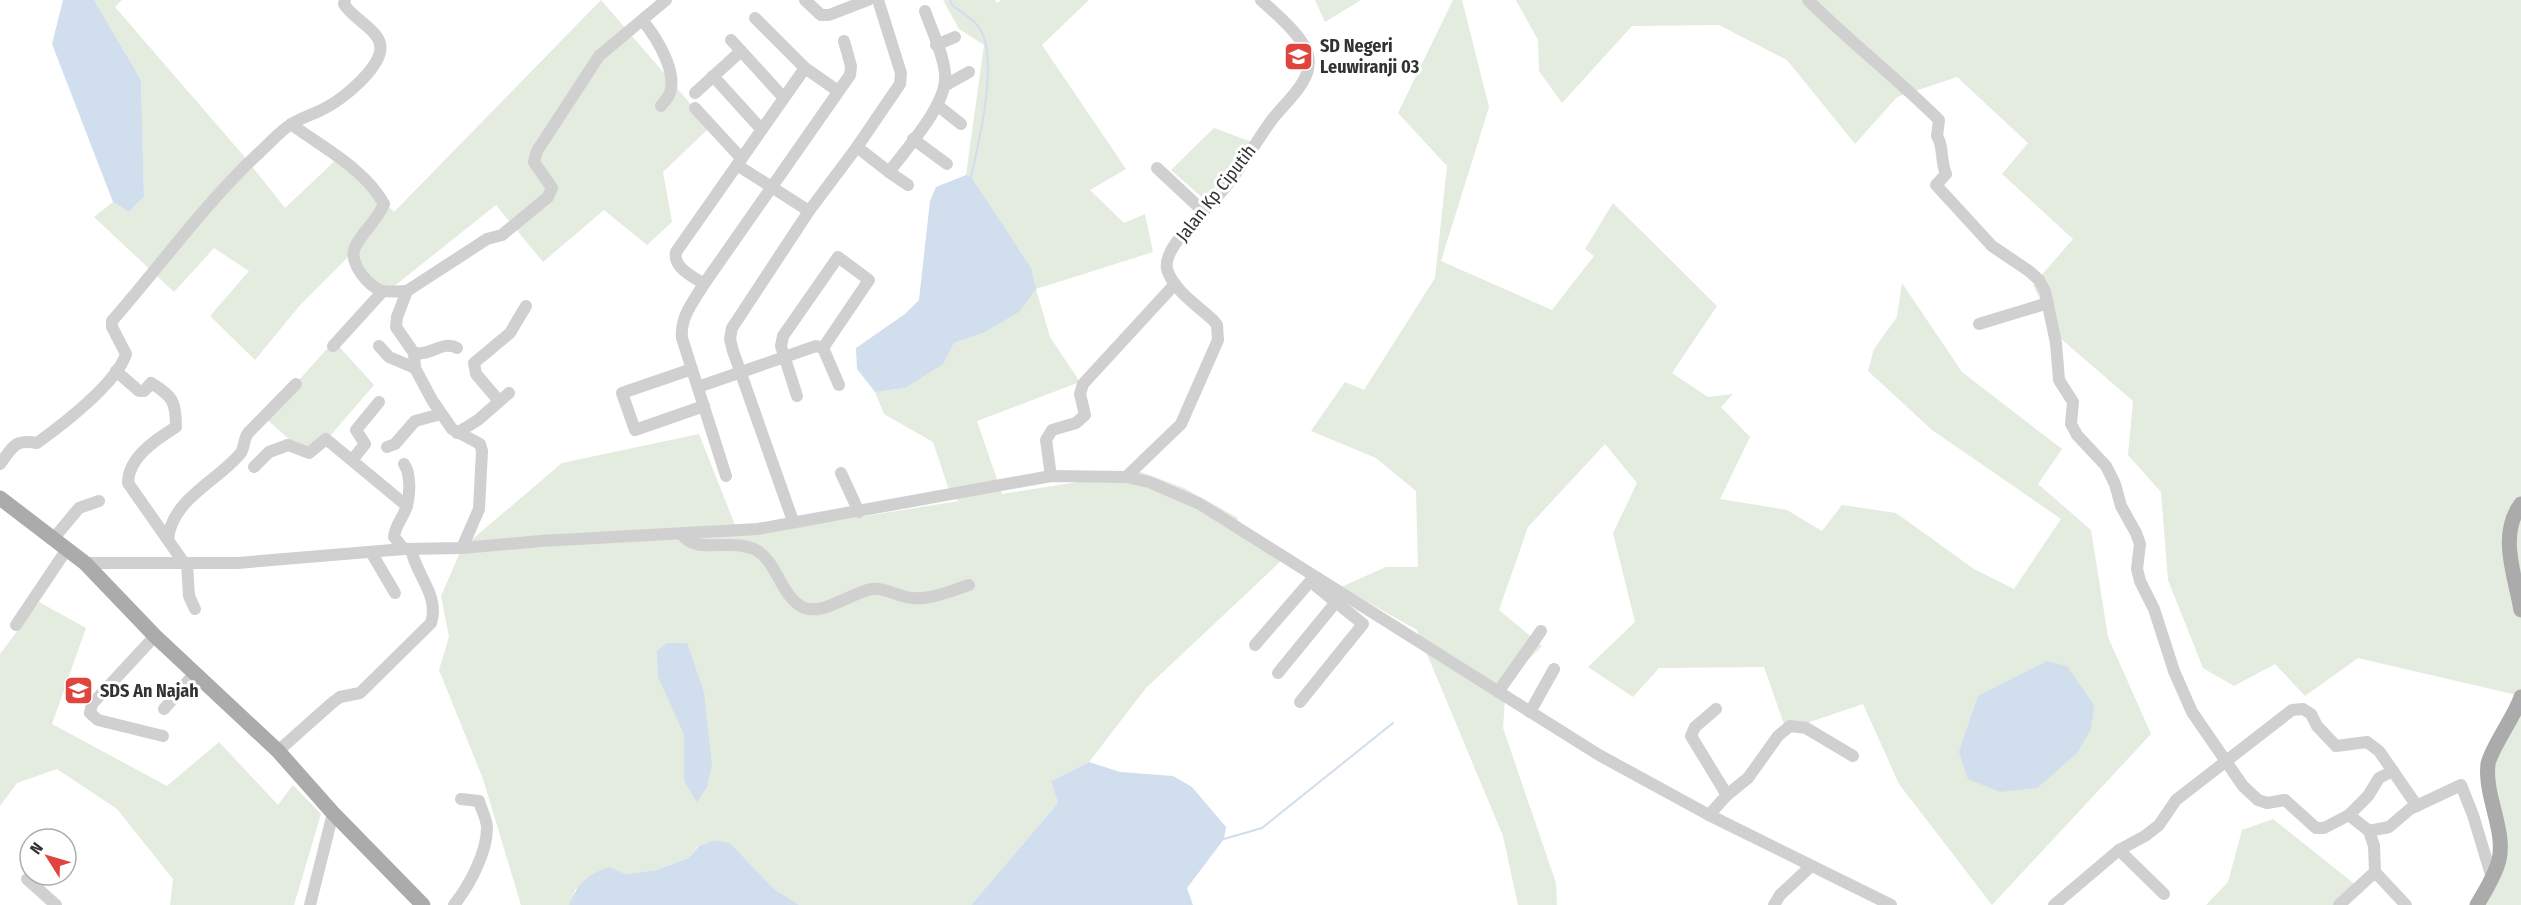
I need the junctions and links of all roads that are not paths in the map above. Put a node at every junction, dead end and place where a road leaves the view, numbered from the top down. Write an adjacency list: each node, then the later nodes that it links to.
1 (345, 0): 26 (street)
2 (666, 0): 10 (street)
3 (805, 0): 4 (street)
4 (868, 0)
5 (878, 0): 30 (street)
6 (1261, 0): 38 (street, Jalan Kp Ciputih)
7 (1808, 0): 43 (street)
8 (925, 11): 14 (street)
9 (755, 18): 16 (street)
10 (643, 21): 24 (street); 42 (street)
11 (955, 38): 14 (street)
12 (731, 40): 15 (street)
13 (844, 41): 20 (street)
14 (936, 45): 19 (street)
15 (741, 51): 18 (street); 22 (street)
16 (805, 68): 20 (street); 22 (street)
17 (969, 72): 19 (street)
18 (713, 76): 21 (street); 28 (street)
19 (946, 85): 23 (street)
20 (838, 92): 36 (street)
21 (695, 93)
22 (783, 97): 28 (street)
23 (937, 105): 27 (street); 29 (street)
24 (660, 106)
25 (695, 108): 31 (street)
26 (291, 124): 41 (street); 54 (street)
27 (961, 124)
28 (761, 129): 31 (street)
29 (913, 140): 32 (street); 34 (street)
30 (857, 147): 34 (street); 37 (street)
31 (739, 161): 36 (street); 39 (street)
32 (947, 164)
33 (1157, 168): 38 (street)
34 (889, 172): 35 (street)
35 (908, 185)
36 (771, 187): 37 (street); 39 (street)
37 (809, 211): 55 (street)
38 (1203, 212): 40 (street, Jalan Kp Ciputih)
39 (704, 284): 53 (street)
40 (1175, 284): 71 (street); 72 (street)
41 (383, 291): 42 (street); 46 (street)
42 (407, 291): 50 (street)
43 (2048, 303): 45 (street); 110 (street)
44 (526, 306): 63 (street)
45 (1979, 324)
46 (333, 346)
47 (379, 346): 52 (street)
48 (457, 348): 50 (street)
49 (823, 348): 51 (street); 51 (street); 57 (street)
50 (414, 353): 52 (street)
51 (785, 357): 55 (street); 59 (street)
52 (415, 368): 62 (street)
53 (692, 369): 58 (street); 61 (street)
54 (116, 371): 66 (street); 81 (street)
55 (742, 372): 58 (street); 78 (street)
56 (296, 384): 81 (street)
57 (839, 385)
58 (698, 387): 61 (street)
59 (797, 396)
60 (379, 402): 65 (street)
61 (704, 406): 70 (street)
62 (441, 414): 63 (street); 64 (street)
63 (457, 433): 82 (street)
64 (387, 447)
65 (352, 459): 68 (street); 76 (street)
66 (0, 464)
67 (404, 464): 76 (street)
68 (254, 467)
69 (841, 473): 77 (street)
70 (726, 476)
71 (1051, 476): 72 (street); 77 (street)
72 (1126, 477): 88 (street)
73 (0, 498): 80 (main road)
74 (99, 501): 80 (street)
75 (2521, 504): 93 (main road)
76 (407, 506): 84 (street)
77 (859, 512): 78 (street)
78 (793, 521): 79 (street)
79 (682, 534): 82 (street); 89 (street)
80 (54, 538): 83 (main road)
81 (168, 540): 87 (street)
82 (462, 548): 84 (street)
83 (67, 549): 86 (main road); 94 (street)
84 (408, 549): 85 (street); 108 (street)
85 (370, 552): 87 (street); 90 (street)
86 (85, 563): 87 (street); 96 (main road)
87 (186, 564): 92 (street)
88 (1313, 579): 91 (street); 97 (street); 101 (street)
89 (969, 585)
90 (395, 593)
91 (1336, 602): 99 (street); 103 (street)
92 (195, 609)
93 (2521, 610)
94 (16, 625)
95 (1541, 631): 101 (street)
96 (155, 636): 100 (main road); 107 (street)
97 (1255, 645)
98 (1554, 669): 106 (street)
99 (1278, 673)
100 (195, 674): 104 (street); 108 (main road)
101 (1498, 692): 106 (street)
102 (2521, 698): 122 (main road)
103 (1300, 702)
104 (164, 709)
105 (1716, 709): 112 (street)
106 (1530, 712): 116 (street)
107 (163, 736)
108 (278, 751): 115 (main road)
109 (1853, 756): 112 (street)
110 (2227, 761): 111 (street); 117 (street); 119 (street)
111 (2393, 771): 114 (street); 117 (street)
112 (1727, 795): 116 (street)
113 (460, 799): 128 (street)
114 (2417, 806): 118 (street); 122 (street)
115 (333, 813): 126 (street); 127 (main road)
116 (1709, 815): 120 (street)
117 (2349, 815): 118 (street)
118 (2369, 831): 121 (street)
119 (2120, 850): 124 (street); 131 (street)
120 (1812, 866): 129 (street); 130 (street)
121 (2375, 872): 132 (street); 133 (street)
122 (2492, 878): 134 (main road)
123 (36, 887): 125 (street)
124 (2164, 894)
125 (56, 905)
126 (310, 905)
127 (423, 905)
128 (454, 905)
129 (1773, 905)
130 (1891, 905)
131 (2054, 905)
132 (2339, 905)
133 (2406, 905)
134 (2477, 905)

